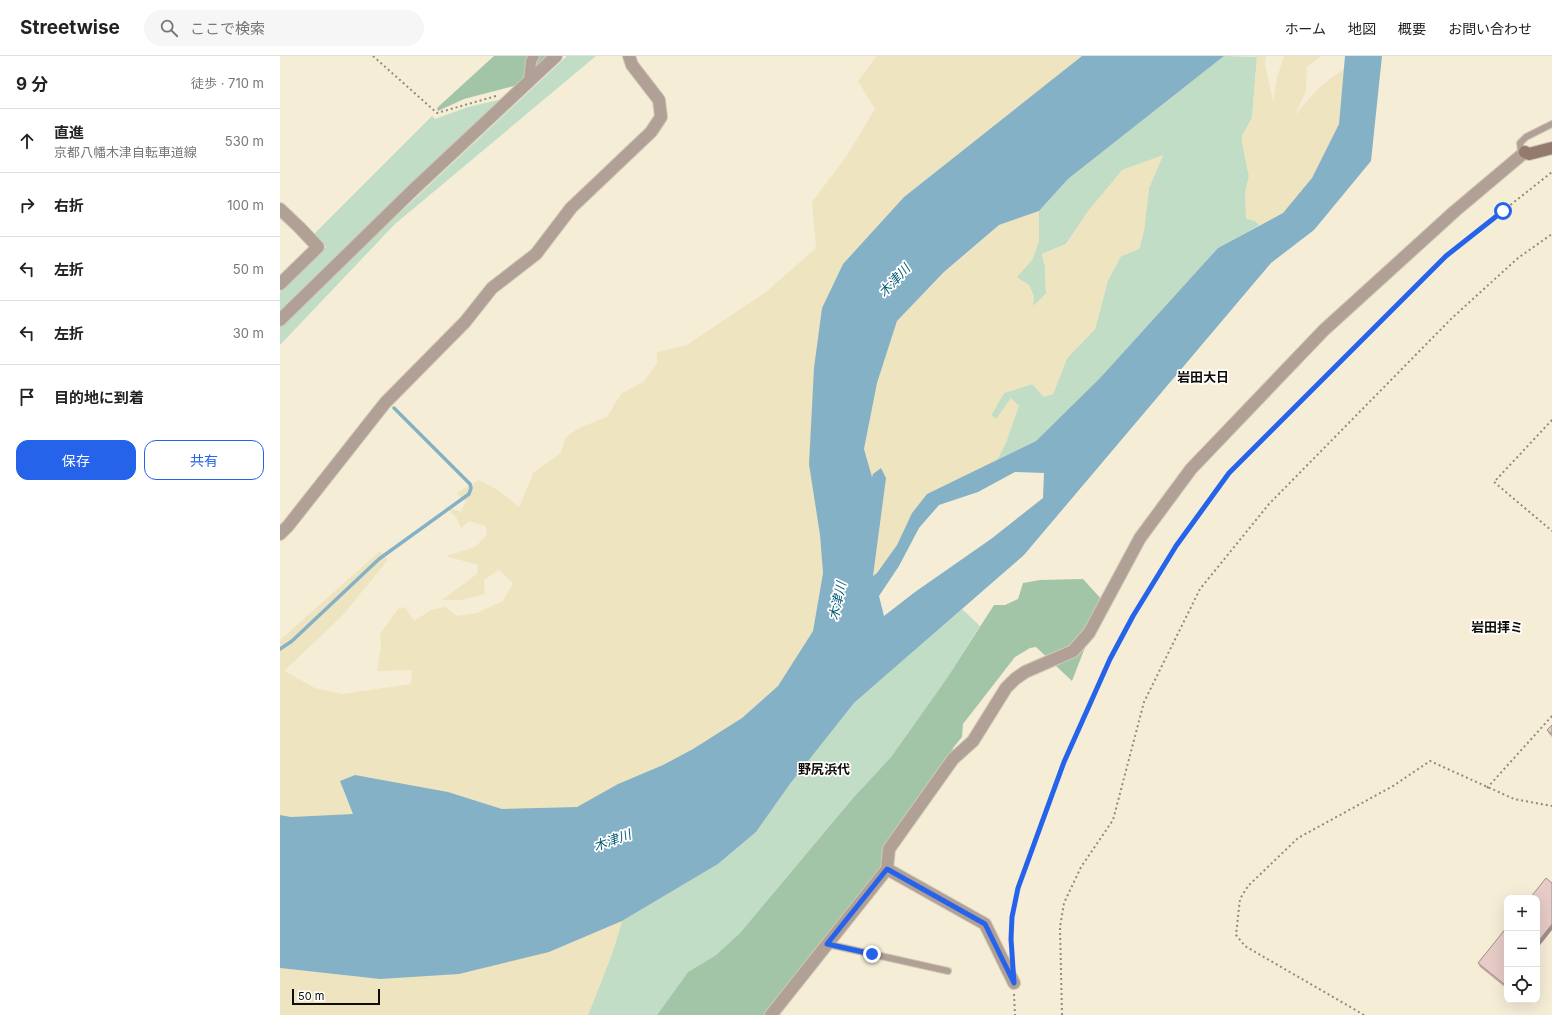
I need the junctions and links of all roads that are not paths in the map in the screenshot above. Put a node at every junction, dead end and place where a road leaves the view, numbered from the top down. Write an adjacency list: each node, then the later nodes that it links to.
1 (534, 56): 4 (street)
2 (556, 56): 4 (street)
3 (629, 56): 11 (street)
4 (529, 82): 10 (street)
5 (1552, 124): 7 (lane)
6 (1552, 148): 7 (main road)
7 (1525, 152): 12 (street)
8 (280, 209): 9 (street)
9 (280, 284)
10 (280, 320)
11 (280, 534)
12 (887, 869): 13 (street); 15 (street)
13 (827, 944): 14 (lane); 16 (street)
14 (948, 971)
15 (1014, 983)
16 (771, 1015)

